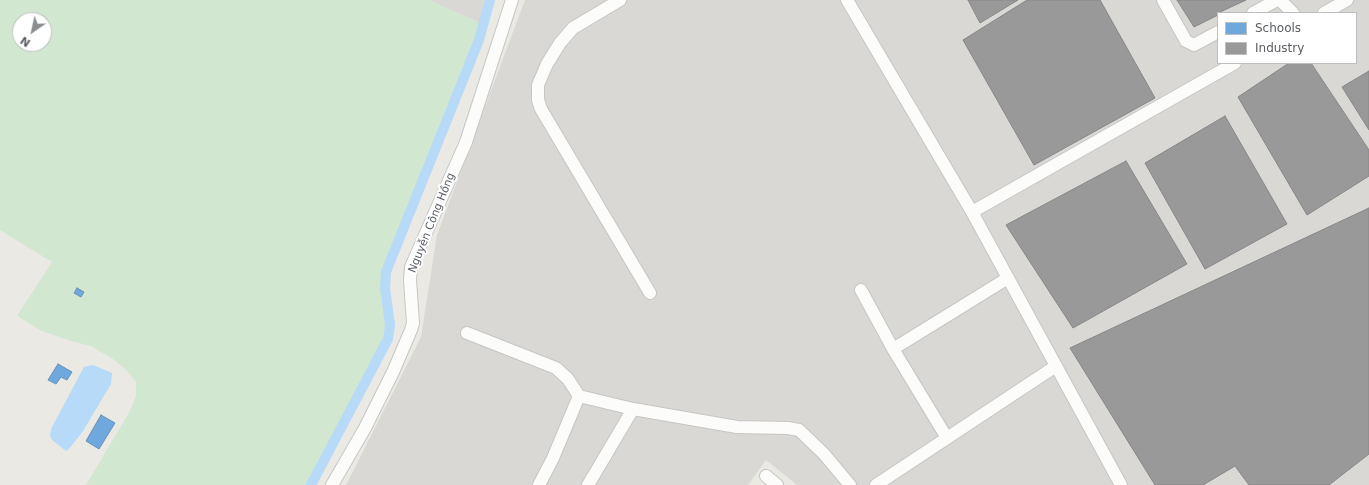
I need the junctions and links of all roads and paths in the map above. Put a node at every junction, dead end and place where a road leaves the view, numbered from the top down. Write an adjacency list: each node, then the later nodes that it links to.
1 (512, 0): 24 (street, Nguyễn Công Hồng)
2 (620, 0): 16 (street)
3 (847, 0): 13 (street)
4 (1163, 0): 11 (street)
5 (1277, 0): 8 (street)
6 (1280, 0): 9 (street)
7 (1347, 0): 10 (street)
8 (1258, 7)
9 (1291, 12)
10 (1326, 12)
11 (1217, 33)
12 (1233, 64): 13 (street)
13 (972, 212): 14 (street)
14 (1008, 278): 18 (street); 19 (street)
15 (861, 290): 18 (street)
16 (650, 293)
17 (467, 332): 20 (street)
18 (893, 349): 22 (street)
19 (1056, 366): 22 (street); 30 (street)
20 (579, 396): 21 (street); 25 (street)
21 (633, 409): 26 (street); 28 (street)
22 (947, 438): 29 (street)
23 (766, 476): 27 (street)
24 (332, 485)
25 (539, 485)
26 (588, 485)
27 (777, 485)
28 (850, 485)
29 (876, 485)
30 (1121, 485)

